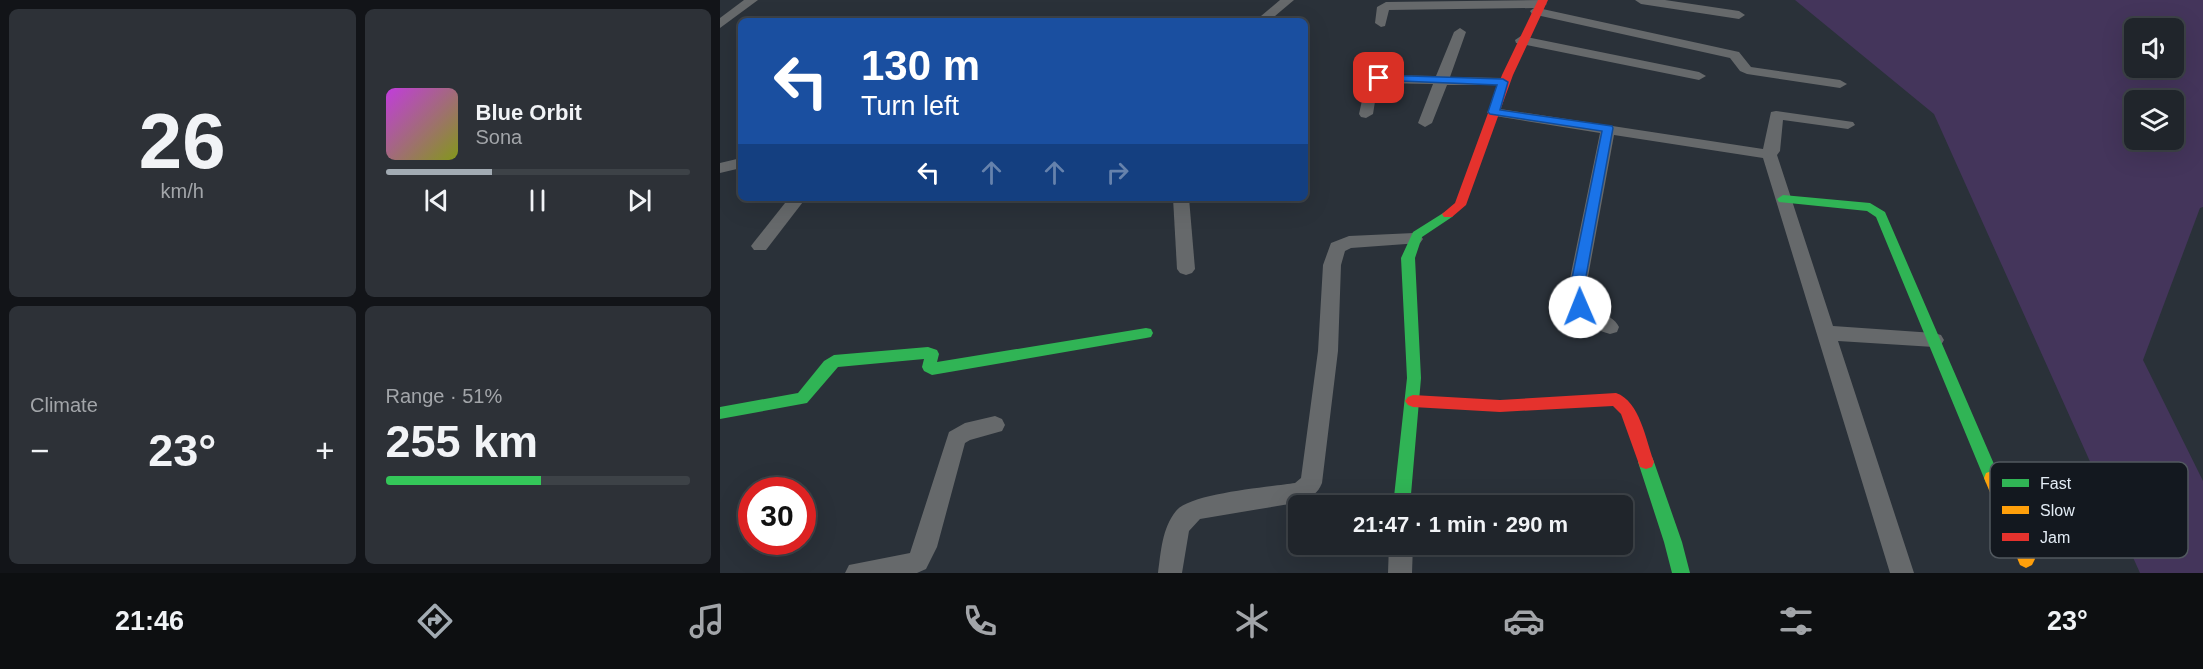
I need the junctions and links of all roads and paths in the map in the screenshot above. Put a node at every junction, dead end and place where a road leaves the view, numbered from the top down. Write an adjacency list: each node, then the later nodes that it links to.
1 (752, 0): 8 (street)
2 (1288, 0): 6 (street)
3 (1641, 0): 5 (street)
4 (1540, 5): 7 (street); 10 (street); 14 (street)
5 (1739, 15)
6 (1265, 18)
7 (1381, 23)
8 (720, 24)
9 (1460, 32): 12 (street)
10 (1521, 40): 11 (street); 13 (street)
11 (1699, 76)
12 (1442, 80): 13 (street); 16 (street); 17 (street)
13 (1503, 82): 15 (street)
14 (1840, 84)
15 (1494, 112): 19 (street); 26 (street)
16 (1366, 114)
17 (1425, 123)
18 (1848, 125): 20 (street)
19 (1608, 128): 20 (street); 29 (street)
20 (1769, 153): 23 (street)
21 (738, 165): 22 (street)
22 (720, 168)
23 (1783, 199): 31 (street); 32 (street)
24 (796, 201): 27 (street)
25 (1181, 201): 28 (street)
26 (1414, 239): 33 (street); 40 (street)
27 (760, 246)
28 (1186, 269)
29 (1610, 327)
30 (1146, 333): 34 (street)
31 (1826, 333): 32 (street); 43 (street)
32 (1935, 340): 36 (street)
33 (1413, 401): 37 (street); 42 (street)
34 (720, 413)
35 (995, 425): 39 (street)
36 (1990, 472)
37 (1401, 495)
38 (1401, 555): 41 (street)
39 (857, 573)
40 (1170, 573)
41 (1401, 573)
42 (1681, 573)
43 (1902, 573)

